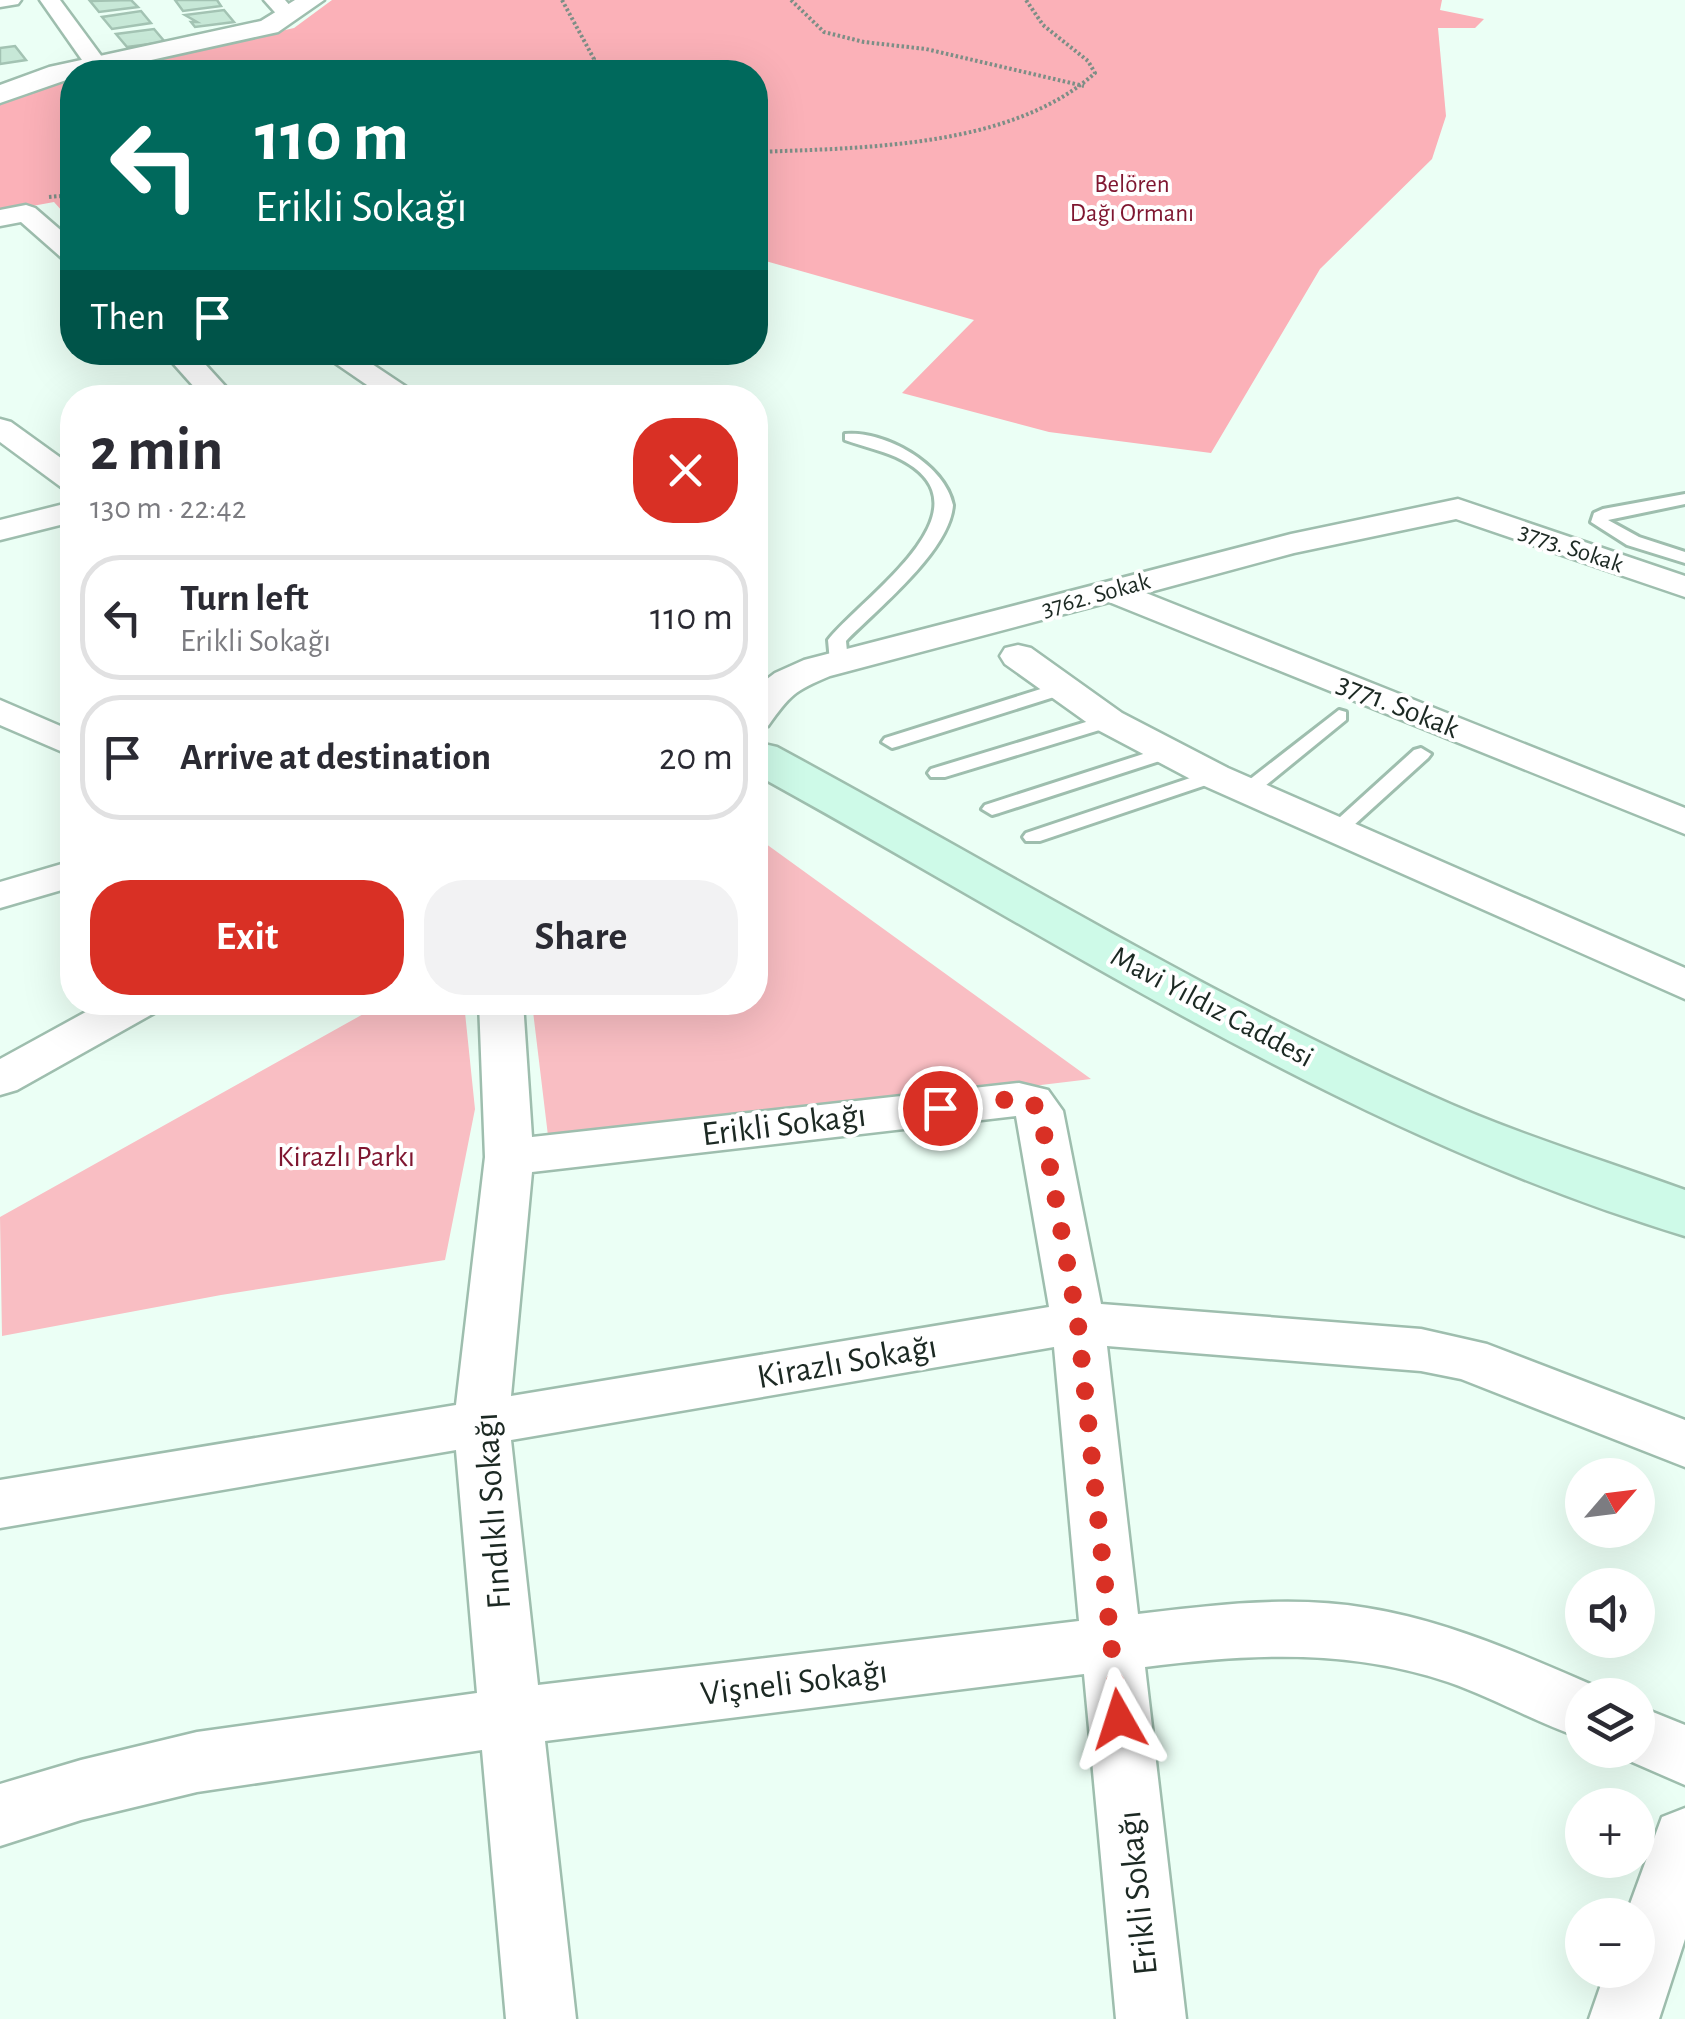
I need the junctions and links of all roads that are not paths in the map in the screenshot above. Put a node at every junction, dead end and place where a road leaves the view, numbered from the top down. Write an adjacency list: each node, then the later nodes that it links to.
1 (11, 0): 4 (street)
2 (50, 0): 6 (street)
3 (312, 0): 5 (street)
4 (0, 2)
5 (282, 8): 7 (street)
6 (92, 60)
7 (119, 60)
8 (60, 74): 9 (street)
9 (0, 95)
10 (13, 216): 11 (street)
11 (60, 245)
12 (190, 365): 14 (street)
13 (354, 365): 15 (street)
14 (209, 385)
15 (387, 385)
16 (0, 428): 18 (street)
17 (850, 437): 27 (lane)
18 (60, 471)
19 (1685, 499): 23 (lane)
20 (1458, 508): 24 (street, 3773. Sokak); 25 (street, 3762. Sokak)
21 (60, 515): 22 (street)
22 (0, 530)
23 (1685, 558)
24 (1685, 587)
25 (1112, 591): 27 (street, 3762. Sokak); 41 (street, 3771. Sokak)
26 (1018, 656): 28 (street)
27 (839, 662): 29 (street, 3762. Sokak)
28 (1063, 688): 32 (street); 34 (lane)
29 (768, 696)
30 (0, 711): 33 (street)
31 (1339, 716): 39 (lane)
32 (1110, 721): 36 (street); 38 (lane)
33 (60, 740)
34 (892, 742)
35 (768, 750): 51 (main road, Mavi Yıldız Caddesi)
36 (1168, 752): 39 (street); 40 (lane)
37 (1422, 754): 42 (lane)
38 (938, 773)
39 (1230, 783): 42 (street); 43 (lane)
40 (992, 809)
41 (1685, 822)
42 (1336, 831): 46 (street)
43 (1034, 837)
44 (60, 878): 45 (street)
45 (0, 895)
46 (1685, 985)
47 (116, 1015): 49 (street)
48 (501, 1015): 50 (street, Fındıklı Sokağı)
49 (0, 1079)
50 (509, 1157): 52 (street, Erikli Sokağı); 53 (street, Fındıklı Sokağı)
51 (1685, 1214)
52 (1078, 1324): 53 (street, Kirazlı Sokağı); 54 (street, Kirazlı Sokağı); 56 (street, Erikli Sokağı)
53 (481, 1424): 55 (street, Kirazlı Sokağı); 58 (street, Fındıklı Sokağı)
54 (1685, 1444)
55 (0, 1504)
56 (1112, 1644): 57 (street, Vişneli Sokağı); 58 (street, Vişneli Sokağı); 64 (street, Erikli Sokağı)
57 (1565, 1703)
58 (510, 1718): 61 (street, Vişneli Sokağı); 63 (street, Fındıklı Sokağı)
59 (1655, 1742): 60 (street)
60 (1685, 1756)
61 (0, 1815)
62 (1685, 1839): 65 (street)
63 (541, 2019)
64 (1151, 2019)
65 (1624, 2019)

